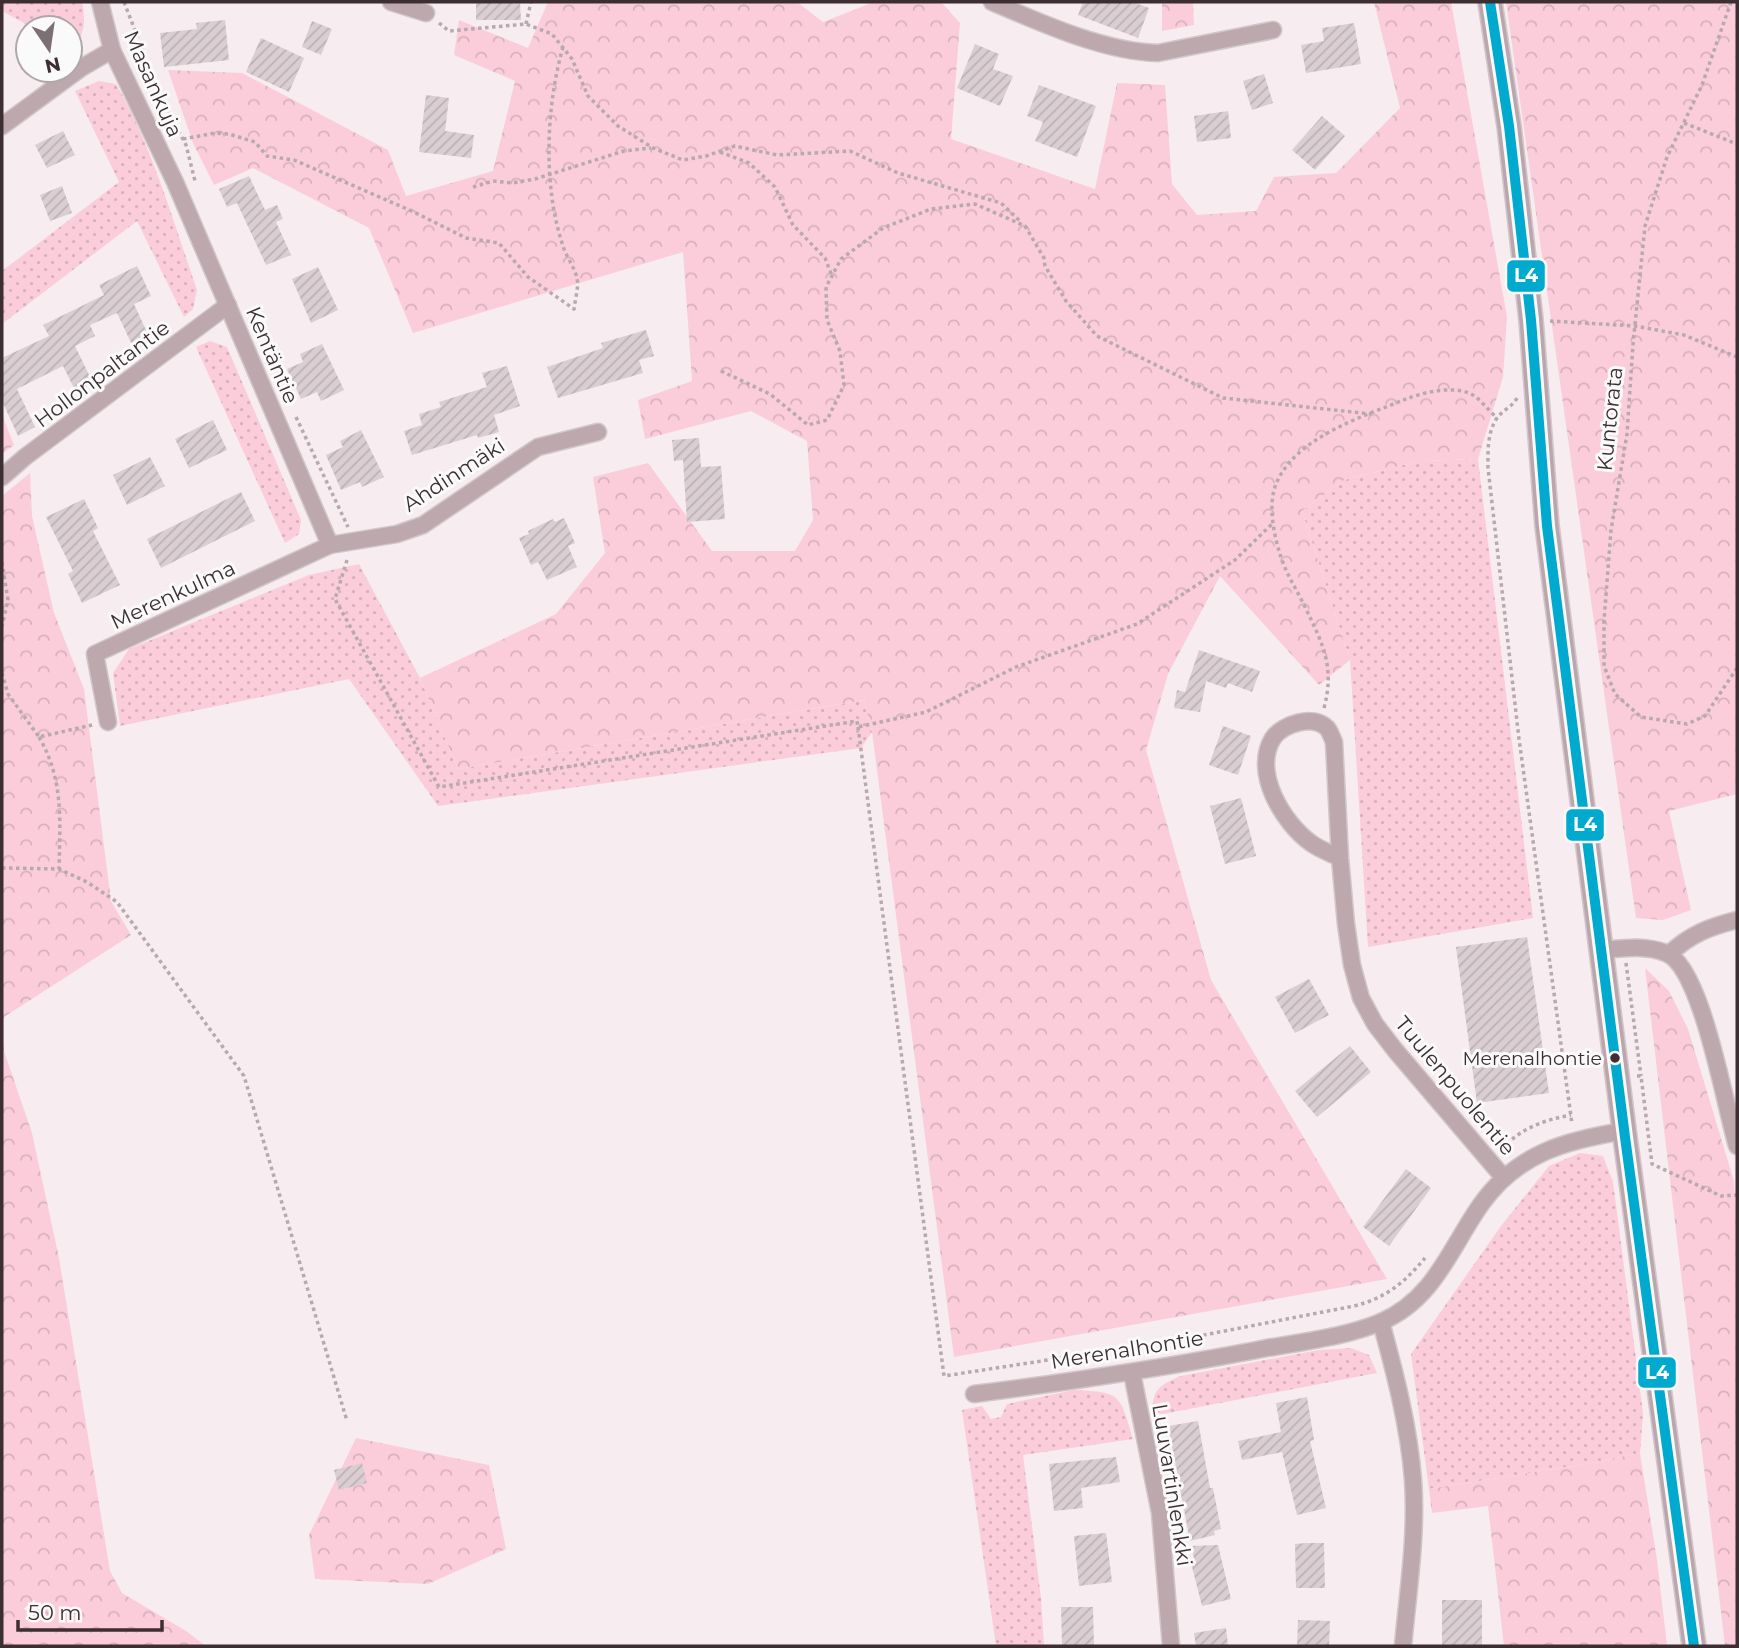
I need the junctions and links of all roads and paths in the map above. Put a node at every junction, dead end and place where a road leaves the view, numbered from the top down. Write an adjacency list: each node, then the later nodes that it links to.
1 (100, 2): 12 (street, Masankuja)
2 (124, 2): 15 (path)
3 (391, 2): 8 (street)
4 (531, 2): 9 (path)
5 (992, 2): 10 (street)
6 (1490, 2): 26 (street)
7 (1731, 2): 13 (path, Kuntorata)
8 (426, 13): 9 (path)
9 (526, 24): 11 (path)
10 (1273, 30)
11 (563, 47): 17 (path); 19 (path)
12 (112, 50): 14 (street); 20 (street, Masankuja)
13 (1684, 123): 16 (path); 27 (path, Kuntorata)
14 (2, 126)
15 (183, 139): 19 (path); 21 (path)
16 (1737, 144)
17 (653, 148): 18 (path); 19 (path)
18 (719, 152): 23 (path); 24 (path)
19 (549, 175): 22 (path)
20 (175, 181): 25 (street, Kentäntie)
21 (196, 183)
22 (473, 187)
23 (1025, 226): 24 (path); 32 (path)
24 (832, 276): 29 (path)
25 (228, 305): 35 (street, Hollonpaltantie); 38 (street, Kentäntie)
26 (1531, 320): 27 (path); 51 (street)
27 (1635, 326): 28 (path); 41 (path, Kuntorata)
28 (1737, 357)
29 (721, 371)
30 (1518, 397): 33 (path)
31 (295, 414): 37 (path)
32 (1371, 414): 33 (path); 36 (path)
33 (1497, 418): 55 (path)
34 (598, 432): 37 (street, Ahdinmäki)
35 (2, 477)
36 (1273, 523): 44 (path); 45 (path)
37 (354, 540): 38 (street, Ahdinmäki); 45 (path)
38 (330, 545): 43 (street, Merenkulma)
39 (2, 562): 40 (path)
40 (2, 626)
41 (1737, 668)
42 (2, 673): 46 (path)
43 (108, 722): 46 (path)
44 (1319, 724): 47 (street, Tuulenpuolentie); 47 (street)
45 (858, 727): 62 (path)
46 (39, 737): 49 (path)
47 (1340, 858): 59 (street, Tuulenpuolentie)
48 (2, 867): 49 (path)
49 (59, 869): 66 (path)
50 (1737, 920): 52 (street)
51 (1614, 949): 52 (street); 53 (street); 54 (path)
52 (1669, 954): 58 (street)
53 (1618, 1074): 54 (path); 56 (street)
54 (1641, 1076): 61 (path)
55 (1571, 1115): 57 (path); 59 (path)
56 (1624, 1131): 57 (street, Merenalhontie); 69 (street)
57 (1574, 1140): 60 (street, Merenalhontie)
58 (1737, 1146)
59 (1490, 1161): 60 (street, Tuulenpuolentie)
60 (1504, 1178): 63 (street, Merenalhontie)
61 (1737, 1195)
62 (1431, 1251)
63 (1381, 1322): 64 (street, Merenalhontie); 68 (street)
64 (1132, 1373): 65 (street, Merenalhontie); 67 (street, Luuvartinlenkki)
65 (974, 1394)
66 (347, 1421)
67 (1171, 1646)
68 (1403, 1646)
69 (1694, 1646)

